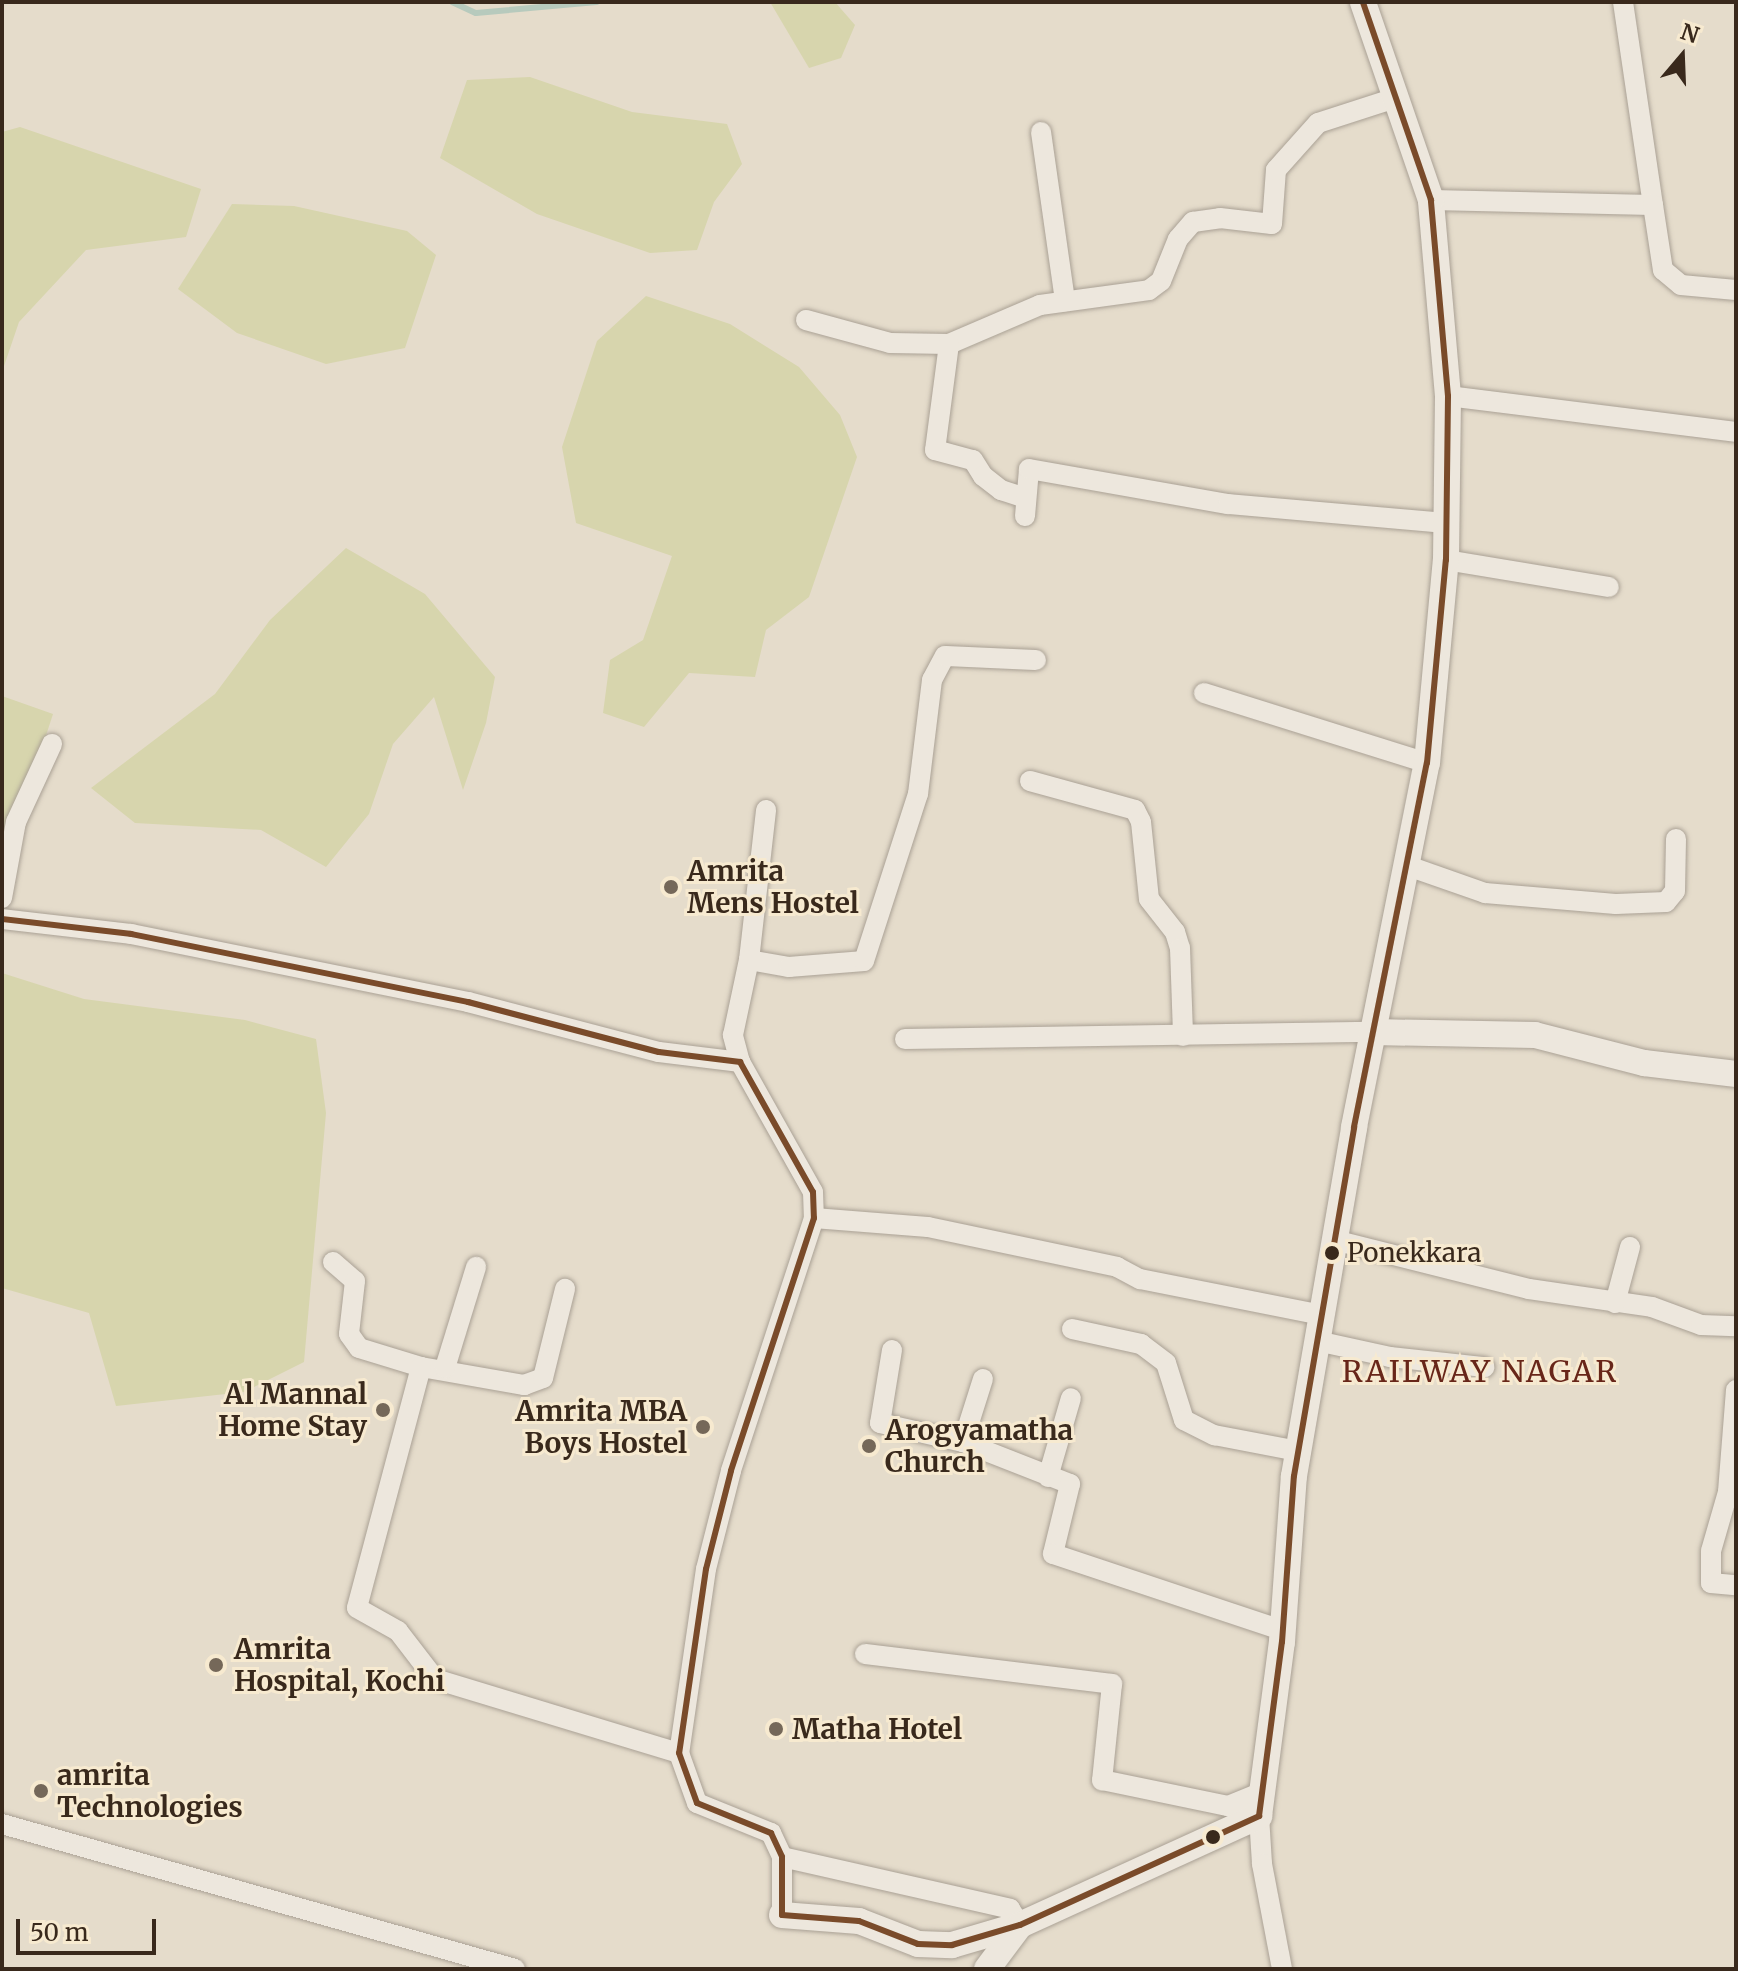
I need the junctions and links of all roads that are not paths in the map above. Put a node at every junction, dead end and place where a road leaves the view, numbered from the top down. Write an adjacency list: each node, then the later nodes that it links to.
1 (1363, 2): 3 (street)
2 (1623, 2): 6 (street)
3 (1392, 99): 5 (street); 8 (street)
4 (1041, 132): 8 (street)
5 (1431, 200): 6 (street); 11 (street)
6 (1653, 205): 7 (street)
7 (1736, 290)
8 (1065, 301): 10 (street)
9 (806, 320): 10 (street)
10 (949, 344): 13 (street)
11 (1448, 396): 12 (street); 13 (street)
12 (1736, 432)
13 (1447, 523): 14 (street)
14 (1446, 560): 15 (street); 19 (street)
15 (1609, 587)
16 (1036, 660): 26 (street)
17 (1204, 693): 19 (street)
18 (52, 744): 24 (street)
19 (1427, 763): 23 (street)
20 (1030, 781): 28 (street)
21 (766, 810): 26 (street)
22 (1676, 839): 23 (street)
23 (1408, 866): 27 (street)
24 (2, 898)
25 (2, 919): 30 (street)
26 (749, 960): 30 (street)
27 (1373, 1032): 28 (street); 31 (street); 33 (street)
28 (1183, 1036): 29 (street)
29 (905, 1039)
30 (740, 1062): 32 (street)
31 (1736, 1074)
32 (814, 1218): 39 (street); 56 (street)
33 (1334, 1240): 38 (street); 39 (street)
34 (1630, 1247): 38 (street)
35 (333, 1262): 44 (street)
36 (476, 1267): 46 (street)
37 (565, 1289): 46 (street)
38 (1615, 1303): 40 (street)
39 (1322, 1315): 42 (street)
40 (1736, 1326)
41 (1072, 1329): 51 (street)
42 (1317, 1341): 45 (street); 51 (street)
43 (892, 1350): 50 (street)
44 (421, 1367): 46 (street); 56 (street)
45 (1484, 1367)
46 (445, 1368)
47 (983, 1379): 50 (street)
48 (1736, 1390): 53 (street)
49 (1071, 1398): 52 (street)
50 (963, 1442): 52 (street)
51 (1298, 1451): 54 (street)
52 (1048, 1477): 54 (street)
53 (1736, 1585)
54 (1282, 1630): 57 (street)
55 (865, 1654): 57 (street)
56 (679, 1753): 59 (street)
57 (1260, 1804): 61 (street); 64 (street)
58 (2, 1824): 62 (street)
59 (782, 1857): 60 (street); 61 (street)
60 (782, 1915): 61 (street)
61 (1020, 1925): 63 (street)
62 (515, 1969)
63 (987, 1969)
64 (1282, 1969)

